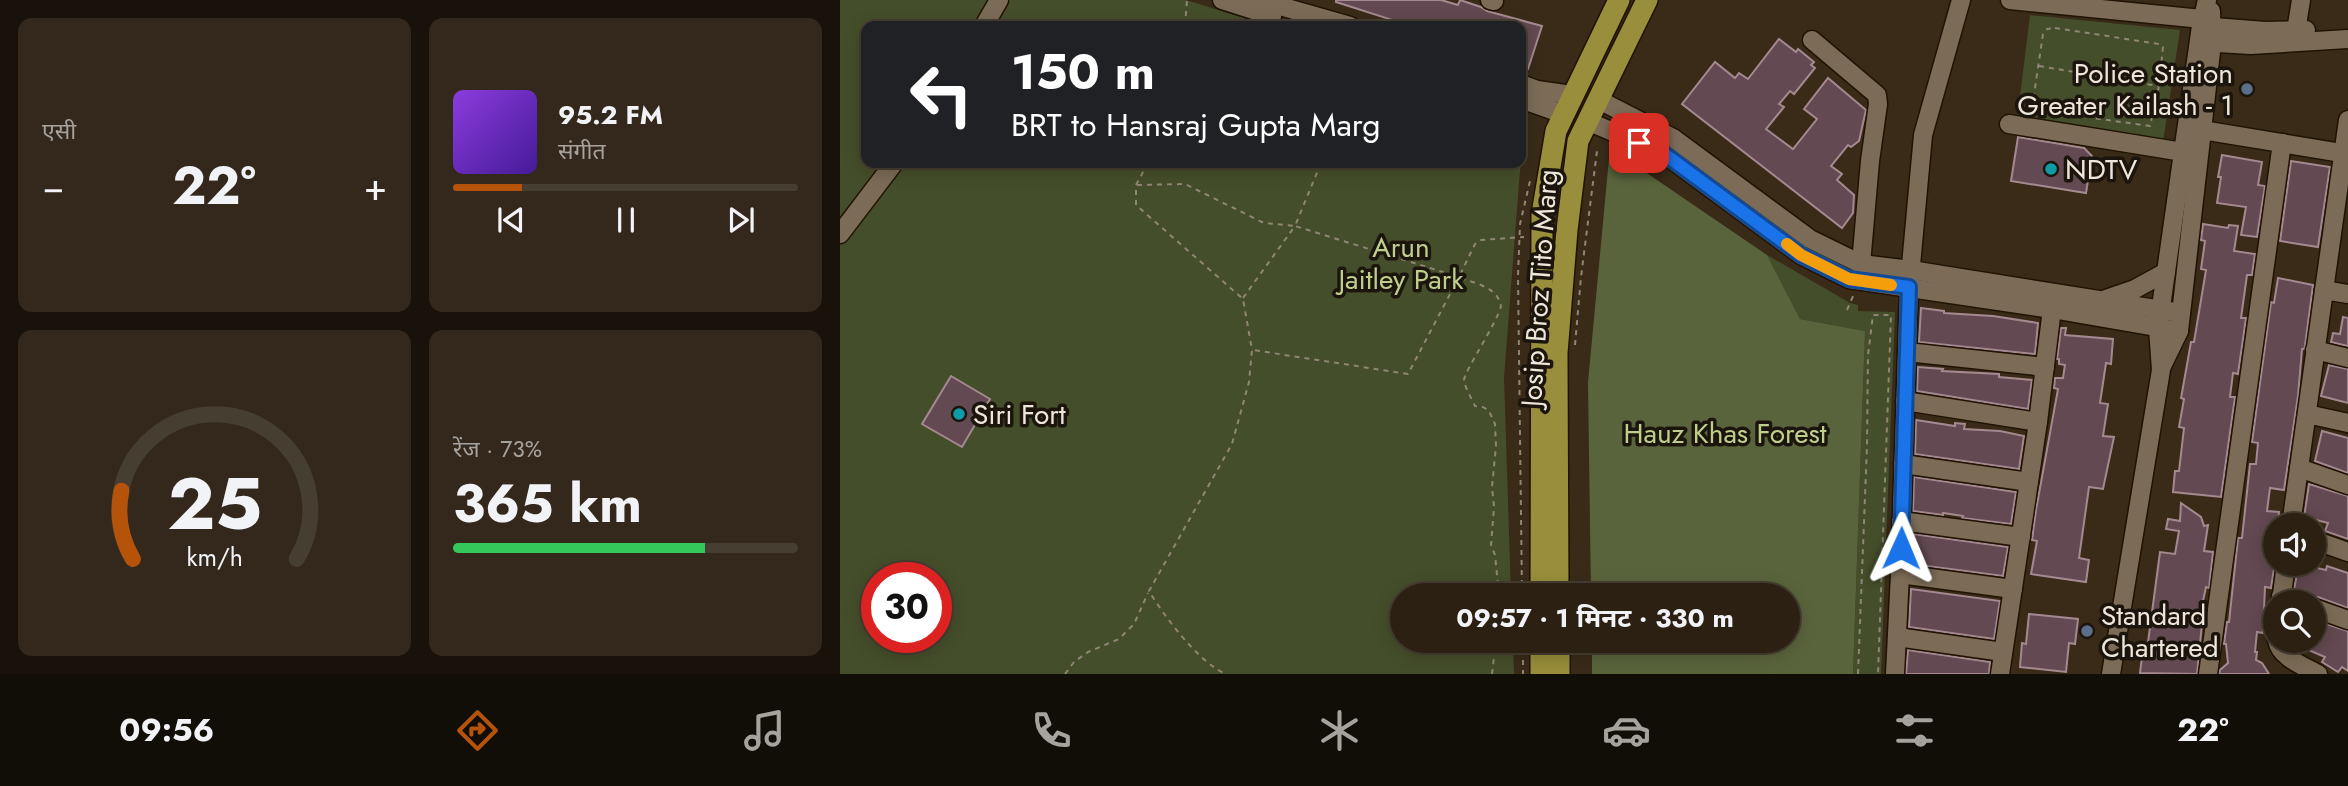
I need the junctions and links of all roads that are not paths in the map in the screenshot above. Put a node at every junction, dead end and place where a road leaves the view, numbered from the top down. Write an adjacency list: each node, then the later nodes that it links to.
1 (999, 0): 12 (street)
2 (1222, 0): 11 (street)
3 (1259, 0): 11 (street)
4 (1619, 0): 22 (main road, Josip Broz Tito Marg)
5 (1647, 0): 21 (main road, Josip Broz Tito Marg)
6 (1961, 0): 39 (street)
7 (2010, 0): 10 (street)
8 (2208, 0): 16 (street)
9 (2301, 0): 15 (street)
10 (2092, 4): 16 (street)
11 (1305, 13): 13 (street)
12 (987, 21)
13 (1333, 21)
14 (2348, 28): 15 (street)
15 (2296, 31): 16 (street)
16 (2205, 32): 17 (street); 26 (street); 28 (street)
17 (2348, 39)
18 (1812, 40): 36 (street)
19 (1526, 87): 22 (street)
20 (1526, 100): 22 (street)
21 (1599, 100): 24 (main road, Josip Broz Tito Marg); 35 (street)
22 (1568, 105): 31 (main road, Josip Broz Tito Marg)
23 (2348, 120): 29 (street)
24 (1587, 121): 32 (main road, Josip Broz Tito Marg); 37 (street)
25 (2009, 124): 28 (street)
26 (2202, 130): 27 (street); 45 (street)
27 (2282, 143): 29 (street); 81 (street)
28 (2183, 152): 38 (street)
29 (2346, 153): 33 (street)
30 (890, 168): 34 (street)
31 (1545, 201): 32 (main road); 66 (main road, Josip Broz Tito Marg)
32 (1570, 205): 67 (main road, Josip Broz Tito Marg)
33 (2340, 228): 40 (street)
34 (840, 234)
35 (1828, 248): 36 (street); 37 (street)
36 (1861, 264): 39 (street)
37 (1820, 265): 39 (street)
38 (2166, 272): 42 (street); 44 (street)
39 (1910, 278): 42 (street); 43 (street); 48 (street)
40 (2324, 290): 41 (street); 47 (street)
41 (2348, 295)
42 (2102, 300): 44 (street)
43 (2052, 309): 46 (street); 50 (street)
44 (2161, 310): 45 (street); 46 (street)
45 (2180, 322): 46 (street); 51 (street)
46 (2158, 328): 51 (street)
47 (2315, 350): 49 (street); 53 (street)
48 (1907, 352): 50 (street); 52 (street)
49 (2348, 358)
50 (2045, 367): 54 (street)
51 (2161, 370): 80 (street)
52 (1905, 401): 54 (street); 56 (street)
53 (2306, 414): 55 (street); 57 (street)
54 (2038, 422): 58 (street)
55 (2348, 423)
56 (1903, 464): 58 (street); 61 (street)
57 (2299, 468): 59 (street); 60 (street)
58 (2029, 482): 62 (street)
59 (2348, 485)
60 (2293, 513)
61 (1891, 518): 62 (street); 65 (street)
62 (2021, 537): 68 (street)
63 (2326, 544): 64 (street)
64 (2348, 552)
65 (1900, 574): 68 (street); 71 (street)
66 (1541, 583)
67 (1558, 583)
68 (2013, 589): 72 (street)
69 (2326, 613): 70 (street)
70 (2348, 621)
71 (1897, 637): 72 (street); 78 (street)
72 (2003, 652): 79 (street)
73 (1541, 653): 76 (main road)
74 (1559, 653): 77 (main road)
75 (2283, 653): 82 (street)
76 (1541, 674)
77 (1559, 674)
78 (1895, 674)
79 (2000, 674)
80 (2111, 674)
81 (2208, 674)
82 (2318, 674)

